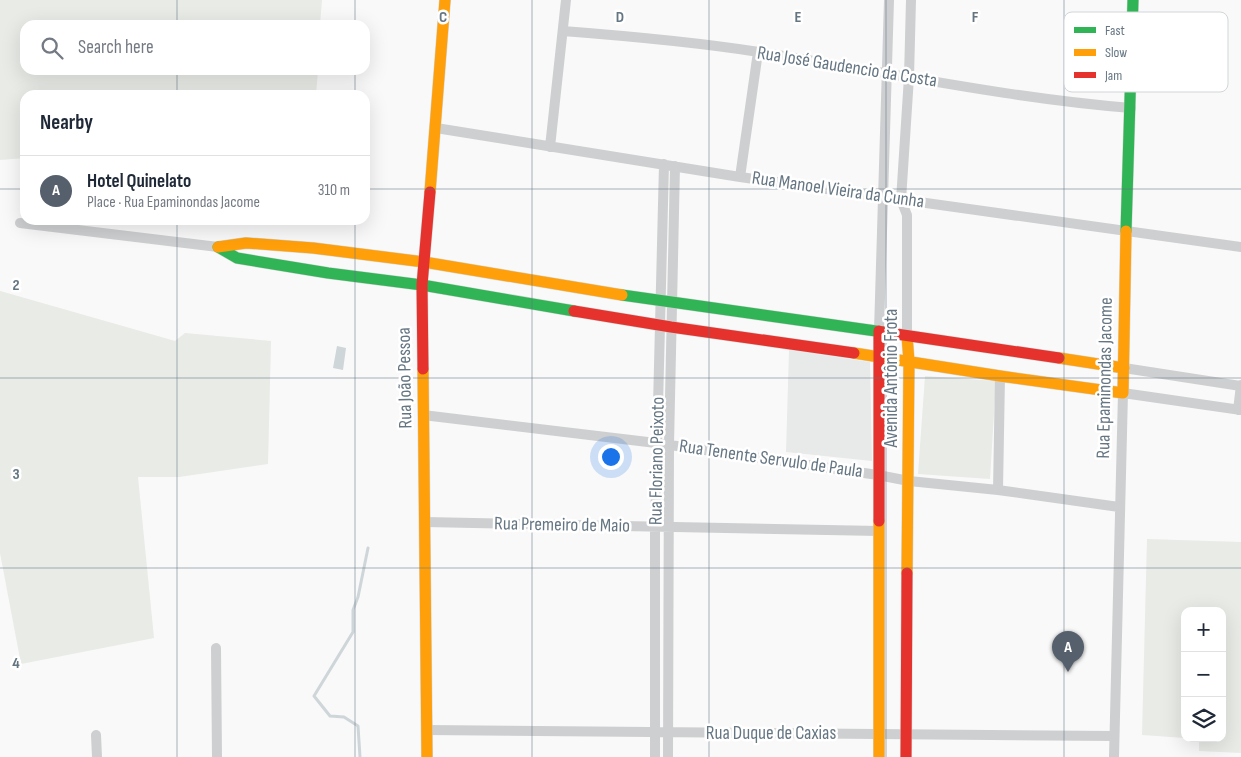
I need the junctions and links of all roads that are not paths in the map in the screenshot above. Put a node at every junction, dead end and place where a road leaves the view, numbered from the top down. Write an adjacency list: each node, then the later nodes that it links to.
1 (445, 0): 11 (street, Rua João Pessoa)
2 (566, 0): 5 (street)
3 (889, 0): 7 (street, Avenida Antônio Frota)
4 (911, 0): 8 (street, Avenida Antônio Frota)
5 (563, 31): 6 (street, Rua José Gaudencio da Costa); 12 (street)
6 (758, 52): 7 (street, Rua José Gaudencio da Costa); 15 (street)
7 (886, 74): 8 (street, Rua José Gaudencio da Costa); 16 (street, Avenida Antônio Frota)
8 (909, 77): 10 (street, Rua José Gaudencio da Costa); 17 (street, Avenida Antônio Frota)
9 (1131, 92): 10 (street, Rua Epaminondas Jacome)
10 (1131, 108): 19 (street, Rua Epaminondas Jacome)
11 (436, 128): 12 (street, Rua Manoel Vieira da Cunha); 22 (street, Rua João Pessoa)
12 (550, 147): 13 (street, Rua Manoel Vieira da Cunha)
13 (664, 164): 14 (street, Rua Manoel Vieira da Cunha); 24 (street, Rua Floriano Peixoto)
14 (675, 166): 15 (street, Rua Manoel Vieira da Cunha); 24 (street, Rua Floriano Peixoto)
15 (740, 177): 16 (street, Rua Manoel Vieira da Cunha)
16 (882, 196): 17 (street, Rua Manoel Vieira da Cunha); 26 (street, Avenida Antônio Frota)
17 (902, 200): 19 (street, Rua Manoel Vieira da Cunha); 27 (street, Avenida Antônio Frota)
18 (36, 225): 20 (street)
19 (1126, 231): 21 (street, Rua Manoel Vieira da Cunha); 30 (street, Rua Epaminondas Jacome)
20 (218, 247): 22 (street); 23 (street)
21 (1241, 247)
22 (424, 262): 23 (street, Rua João Pessoa); 24 (street)
23 (422, 285): 25 (street); 35 (street, Rua João Pessoa)
24 (667, 302): 25 (street, Rua Floriano Peixoto); 26 (street)
25 (666, 326): 28 (street); 36 (street, Rua Floriano Peixoto); 37 (street, Rua Floriano Peixoto)
26 (879, 332): 27 (street); 28 (street, Avenida Antônio Frota)
27 (907, 336): 29 (street, Avenida Antônio Frota); 30 (street)
28 (878, 356): 29 (street); 38 (street, Avenida Antônio Frota)
29 (909, 361): 31 (street); 39 (street, Avenida Antônio Frota)
30 (1124, 368): 32 (street); 33 (street, Rua Epaminondas Jacome)
31 (1000, 376): 33 (street); 40 (street)
32 (1241, 386): 34 (street)
33 (1123, 393): 34 (street); 41 (street, Rua Epaminondas Jacome)
34 (1239, 410)
35 (423, 415): 36 (street, Rua Tenente Servulo de Paula); 42 (street, Rua João Pessoa)
36 (656, 443): 37 (street, Rua Tenente Servulo de Paula); 43 (street, Rua Floriano Peixoto)
37 (669, 445): 38 (street, Rua Tenente Servulo de Paula); 44 (street, Rua Floriano Peixoto)
38 (878, 475): 39 (street, Rua Tenente Servulo de Paula); 45 (street, Avenida Antônio Frota)
39 (909, 481): 40 (street, Rua Tenente Servulo de Paula); 51 (street, Avenida Antônio Frota)
40 (998, 490): 41 (street, Rua Tenente Servulo de Paula)
41 (1119, 507): 53 (street, Rua Epaminondas Jacome)
42 (425, 522): 43 (street, Rua Premeiro de Maio); 47 (street, Rua João Pessoa)
43 (655, 527): 44 (street, Rua Premeiro de Maio); 48 (street, Rua Floriano Peixoto)
44 (668, 527): 45 (street, Rua Premeiro de Maio); 49 (street, Rua Floriano Peixoto)
45 (879, 531): 50 (street, Avenida Antônio Frota)
46 (216, 648): 55 (street)
47 (427, 730): 48 (street, Rua Duque de Caxias); 56 (street, Rua João Pessoa)
48 (656, 731): 49 (street, Rua Duque de Caxias); 57 (street, Rua Floriano Peixoto)
49 (669, 732): 50 (street, Rua Duque de Caxias); 58 (street, Rua Floriano Peixoto)
50 (879, 734): 51 (street, Rua Duque de Caxias); 59 (street, Avenida Antônio Frota)
51 (906, 734): 53 (street, Rua Duque de Caxias); 60 (street, Avenida Antônio Frota)
52 (96, 735): 54 (street)
53 (1114, 736): 61 (street, Rua Epaminondas Jacome)
54 (97, 757)
55 (217, 757)
56 (427, 757)
57 (655, 757)
58 (668, 757)
59 (879, 757)
60 (906, 757)
61 (1114, 757)

